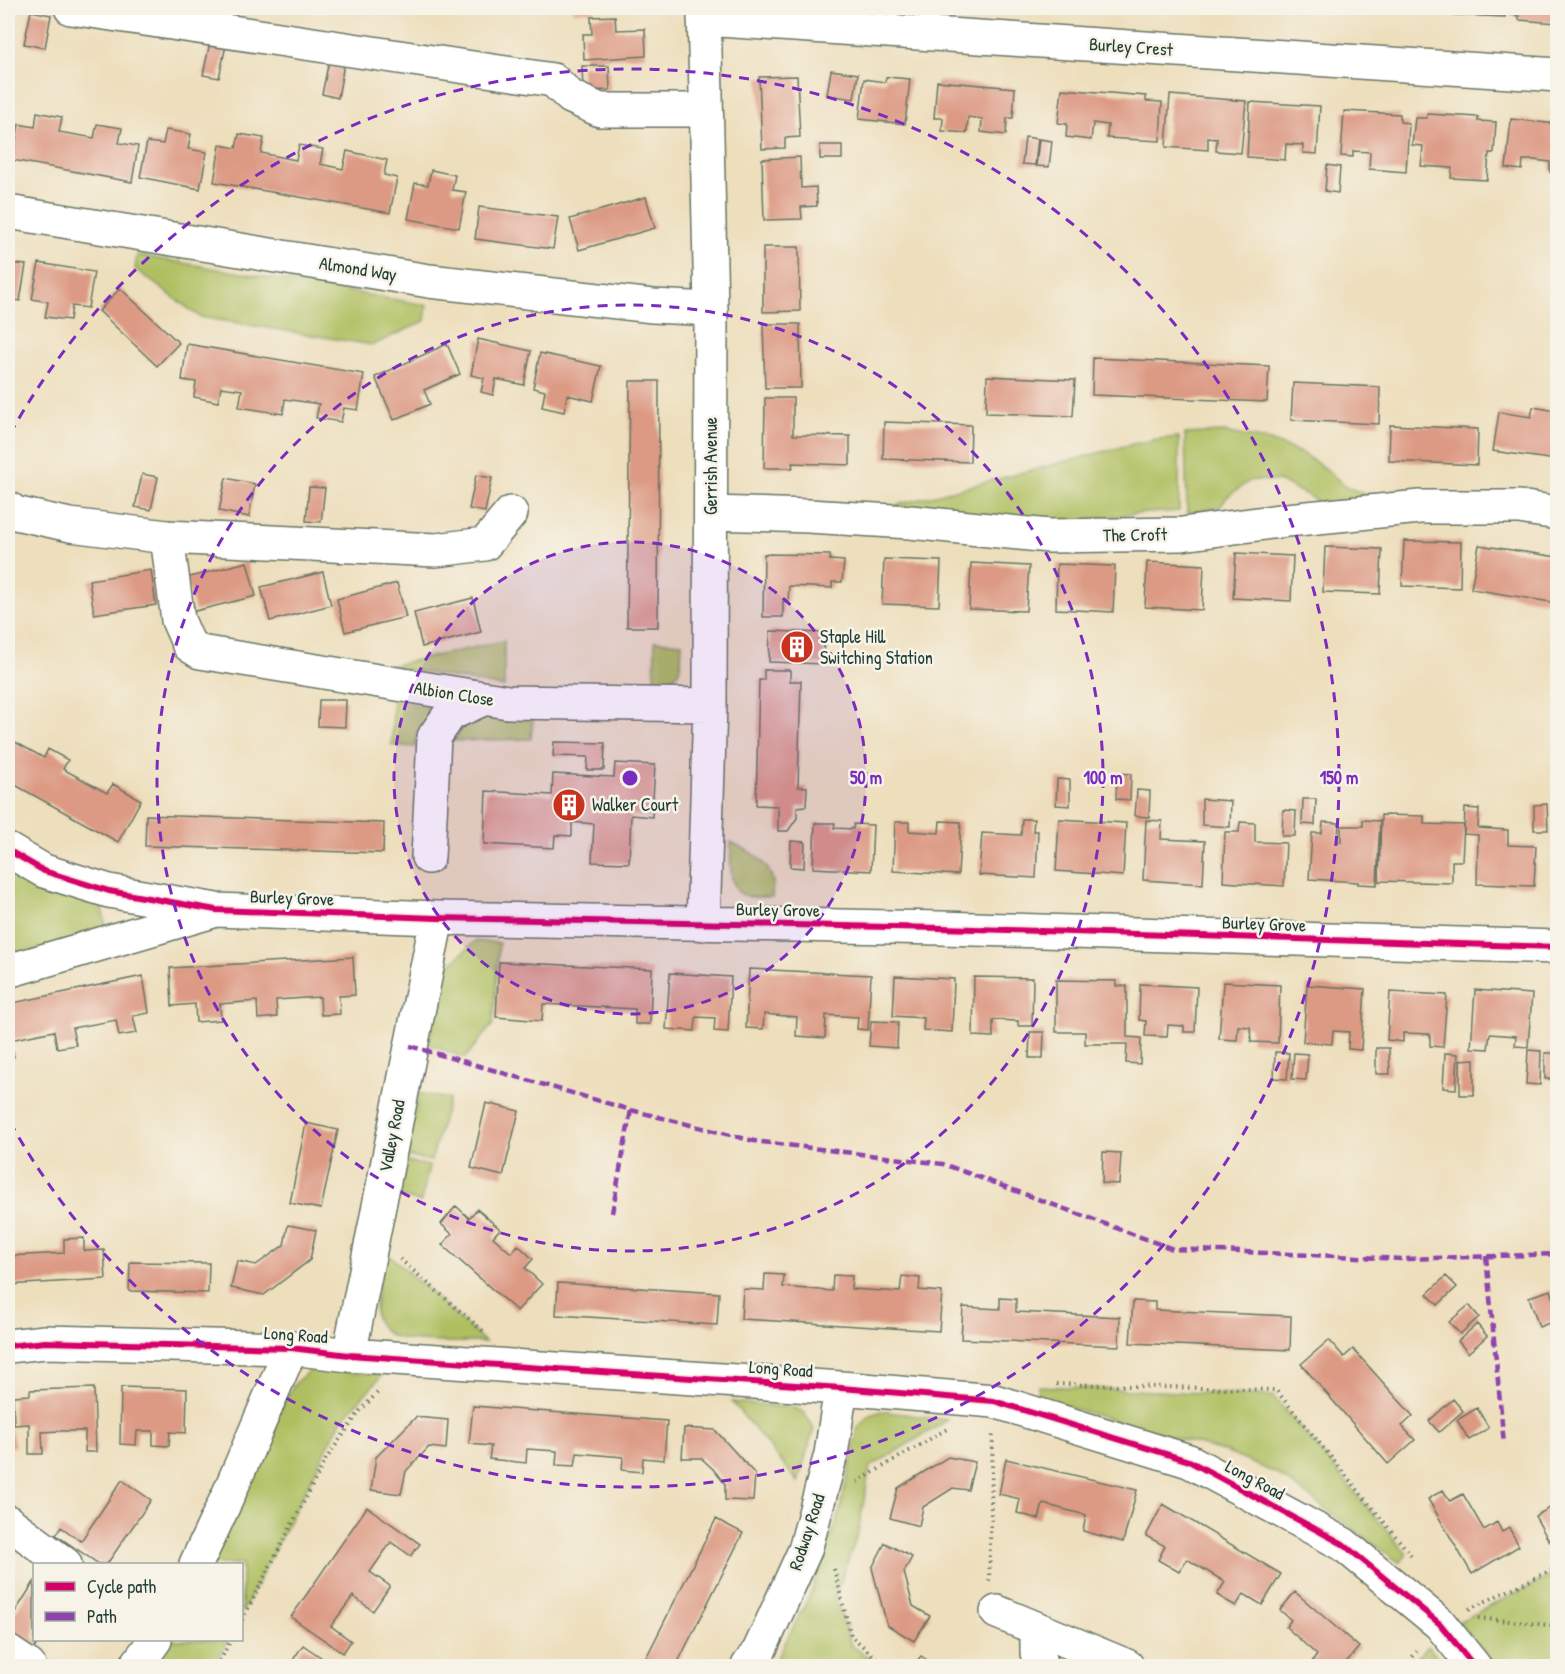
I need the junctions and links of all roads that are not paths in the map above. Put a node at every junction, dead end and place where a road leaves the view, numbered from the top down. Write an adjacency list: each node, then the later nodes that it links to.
1 (71, 8): 4 (street)
2 (704, 13): 3 (street, Burley Crest); 4 (street, Gerrish Avenue)
3 (1557, 75)
4 (706, 110): 6 (street, Gerrish Avenue)
5 (8, 212): 6 (street, Almond Way)
6 (711, 309): 9 (street, Gerrish Avenue)
7 (8, 508): 11 (street)
8 (511, 513): 11 (street)
9 (711, 513): 10 (street, The Croft); 13 (street, Gerrish Avenue)
10 (1557, 513)
11 (167, 537): 12 (street, Albion Close)
12 (483, 699): 13 (street, Albion Close); 15 (street)
13 (710, 705): 18 (street, Gerrish Avenue)
14 (8, 850): 16 (street, Burley Grove)
15 (428, 857)
16 (216, 910): 17 (street, Burley Grove); 20 (street, Burley Grove)
17 (437, 918): 18 (street, Burley Grove); 23 (street, Valley Road)
18 (703, 924): 19 (street, Burley Grove)
19 (1557, 947)
20 (8, 971)
21 (8, 1346): 22 (street, Long Road)
22 (291, 1348): 23 (street, Long Road); 27 (street)
23 (349, 1354): 24 (street, Long Road)
24 (841, 1388): 34 (street, Rodway Road); 37 (street, Long Road)
25 (10, 1509): 26 (street)
26 (64, 1563)
27 (196, 1563)
28 (997, 1612): 29 (street)
29 (1037, 1629): 35 (street); 36 (street)
30 (154, 1641): 33 (street)
31 (8, 1652): 32 (street)
32 (29, 1666)
33 (136, 1666)
34 (748, 1666)
35 (1041, 1666)
36 (1126, 1666)
37 (1474, 1666)

